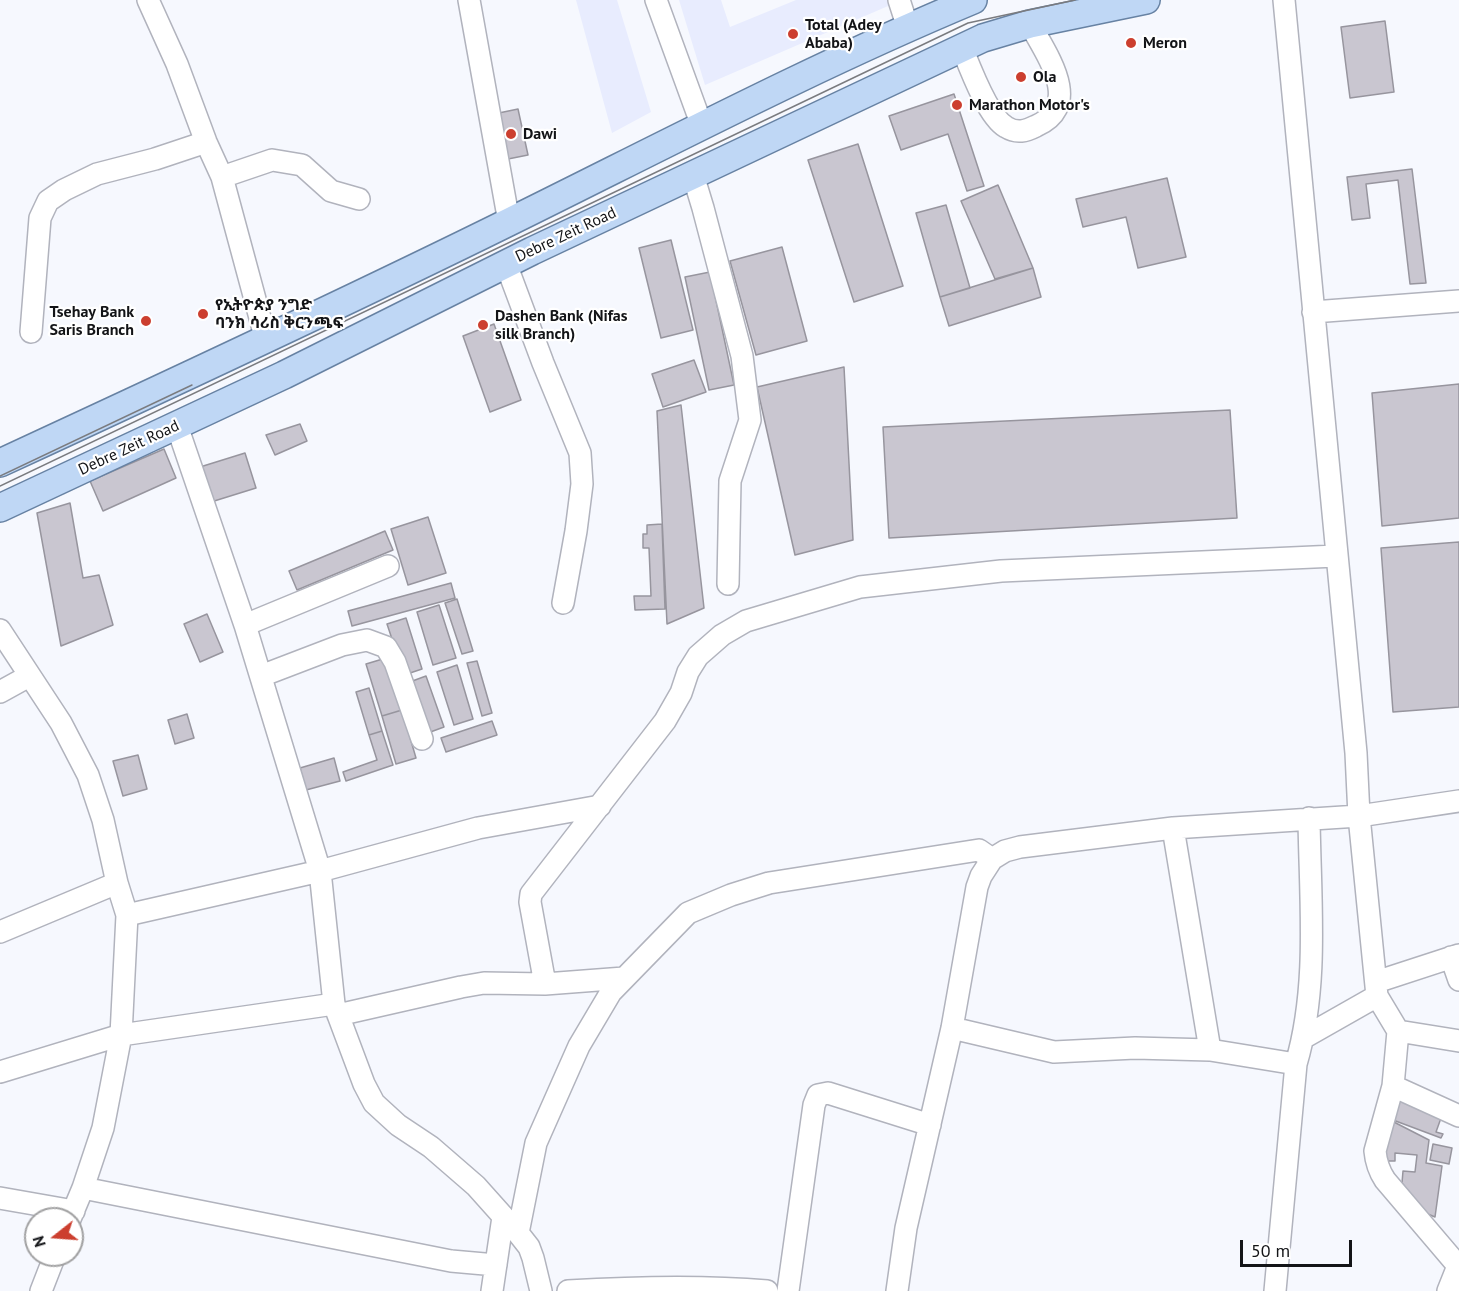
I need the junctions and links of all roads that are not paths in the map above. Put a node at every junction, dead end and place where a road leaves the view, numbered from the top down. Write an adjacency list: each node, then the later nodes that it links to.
1 (148, 0): 12 (street)
2 (469, 0): 16 (street)
3 (656, 0): 11 (street)
4 (899, 0): 9 (street)
5 (974, 0): 9 (main road)
6 (1146, 0): 8 (main road, Debre Zeit Road)
7 (1284, 0): 19 (street)
8 (1030, 24): 10 (main road, Debre Zeit Road); 10 (street)
9 (908, 28): 11 (main road)
10 (962, 48): 13 (main road, Debre Zeit Road)
11 (702, 126): 16 (main road)
12 (206, 142): 14 (street); 20 (street)
13 (693, 175): 17 (main road, Debre Zeit Road); 27 (street)
14 (222, 177): 15 (street); 21 (street)
15 (359, 199)
16 (508, 222): 21 (main road)
17 (506, 264): 22 (main road, Debre Zeit Road); 28 (street)
18 (1459, 301): 19 (street)
19 (1313, 312): 25 (street)
20 (31, 332)
21 (266, 340): 23 (main road)
22 (177, 426): 24 (main road, Debre Zeit Road); 29 (street)
23 (0, 463)
24 (0, 508)
25 (1336, 556): 36 (street); 37 (street)
26 (388, 566): 29 (street)
27 (728, 584)
28 (563, 603)
29 (245, 625): 32 (street)
30 (0, 630): 31 (street)
31 (29, 676): 33 (street); 42 (street)
32 (261, 676): 34 (street); 41 (street)
33 (0, 692)
34 (422, 739)
35 (1459, 801): 37 (street)
36 (600, 806): 41 (street); 48 (street)
37 (1359, 816): 38 (street); 49 (street)
38 (1309, 818): 39 (street); 54 (street)
39 (1173, 828): 40 (street); 56 (street)
40 (992, 859): 46 (street); 51 (street)
41 (320, 871): 43 (street); 50 (street)
42 (117, 883): 43 (street); 44 (street)
43 (127, 915): 53 (street)
44 (0, 932)
45 (1455, 956): 47 (street); 49 (street)
46 (624, 978): 48 (street); 67 (street)
47 (1459, 980)
48 (545, 984): 50 (street)
49 (1377, 989): 52 (street); 54 (street)
50 (336, 1010): 53 (street); 66 (street)
51 (952, 1028): 56 (street); 61 (street)
52 (1398, 1031): 55 (street); 59 (street)
53 (121, 1035): 58 (street); 62 (street)
54 (1303, 1038): 57 (street)
55 (1459, 1041)
56 (1210, 1050): 57 (street)
57 (1296, 1064): 78 (street)
58 (0, 1072)
59 (1393, 1086): 60 (street); 70 (street)
60 (1459, 1116)
61 (930, 1125): 76 (street); 77 (street)
62 (83, 1188): 65 (street); 68 (street)
63 (0, 1198): 64 (street)
64 (38, 1207)
65 (75, 1207)
66 (503, 1217): 67 (street); 68 (street)
67 (518, 1233): 73 (street)
68 (496, 1265): 72 (street)
69 (50, 1267): 71 (street)
70 (1458, 1267): 79 (street)
71 (41, 1291)
72 (492, 1291)
73 (541, 1291)
74 (568, 1291): 75 (street)
75 (766, 1291)
76 (788, 1291)
77 (897, 1291)
78 (1275, 1291)
79 (1448, 1291)

